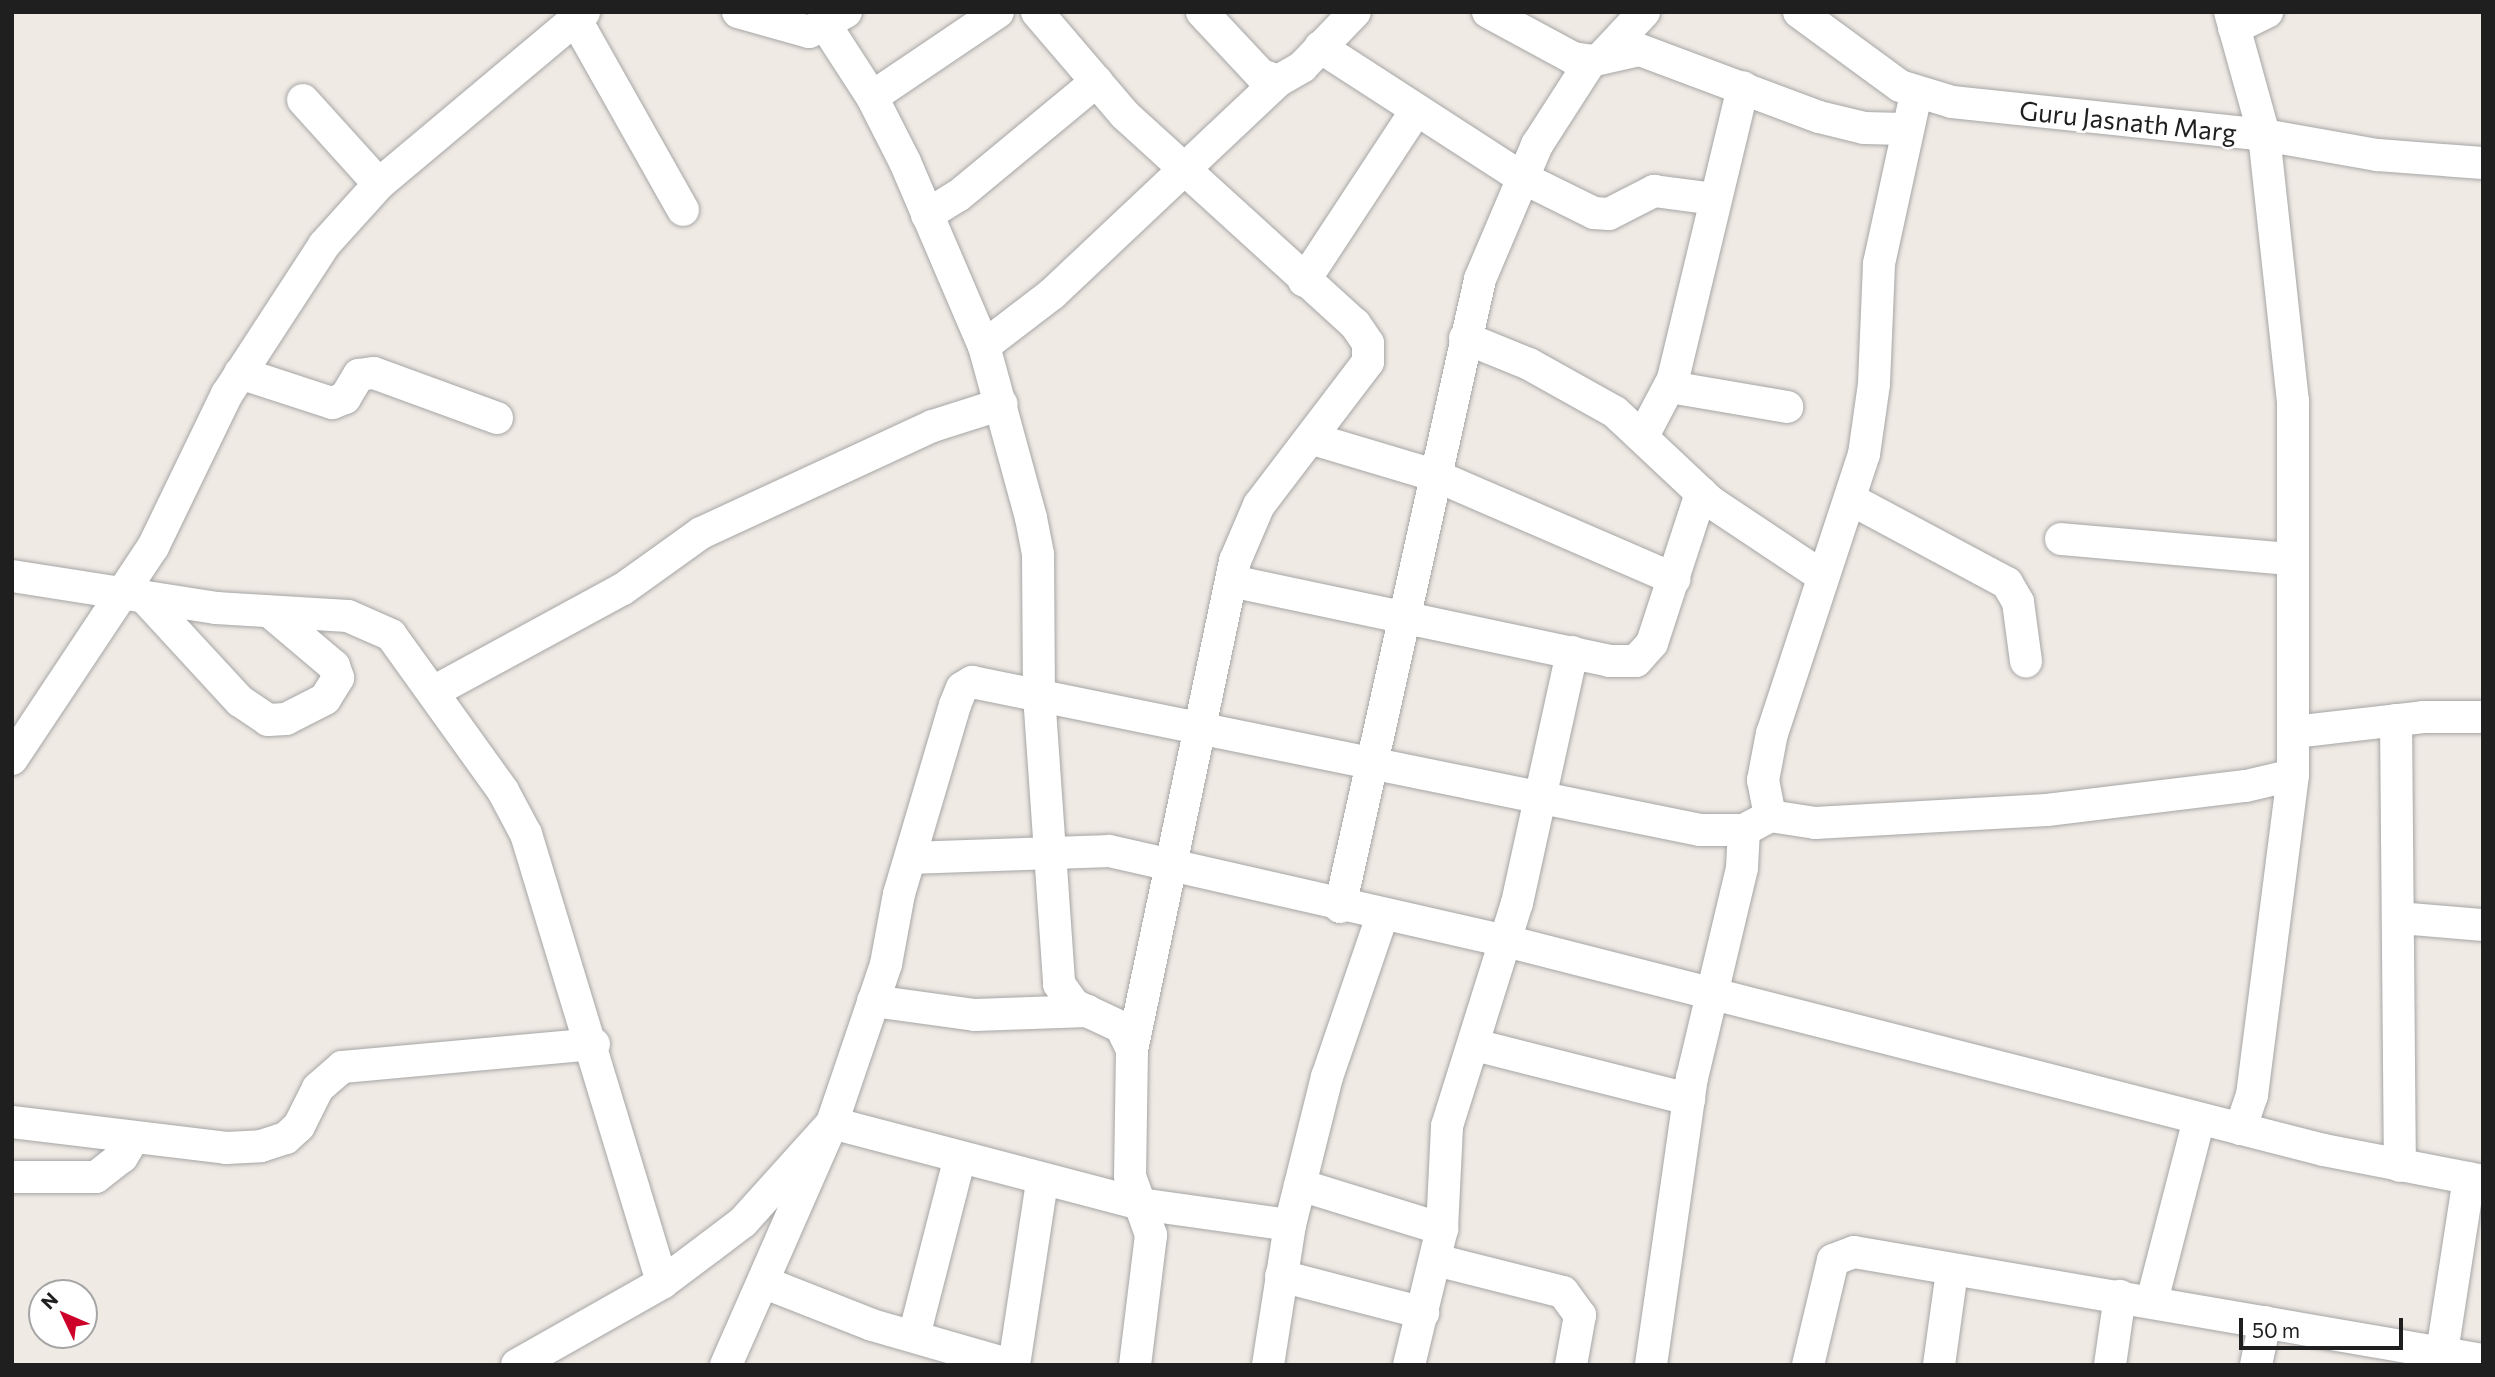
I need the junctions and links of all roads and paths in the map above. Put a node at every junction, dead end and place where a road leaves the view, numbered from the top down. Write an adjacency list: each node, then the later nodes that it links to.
1 (738, 12): 10 (street)
2 (998, 12): 19 (street)
3 (1202, 12): 16 (street)
4 (1355, 12): 13 (street)
5 (1488, 12): 14 (street)
6 (1644, 12): 14 (street)
7 (1799, 12): 18 (street, Guru Jasnath Marg)
8 (2267, 12): 12 (street)
9 (580, 16): 27 (street); 29 (street)
10 (839, 16): 19 (street)
11 (1054, 18): 15 (street)
12 (2232, 20): 23 (street)
13 (1320, 47): 16 (street); 21 (street)
14 (1596, 60): 17 (street); 26 (street)
15 (1097, 81): 25 (street); 30 (street)
16 (1278, 81): 25 (street)
17 (1742, 87): 22 (street); 28 (street)
18 (1916, 94): 22 (street); 23 (street, Guru Jasnath Marg)
19 (872, 97): 30 (street)
20 (303, 100): 27 (street)
21 (1415, 112): 26 (street); 31 (street)
22 (1905, 129): 43 (street)
23 (2264, 135): 24 (street, Guru Jasnath Marg); 45 (street)
24 (2483, 163)
25 (1186, 172): 31 (street); 33 (street)
26 (1521, 177): 28 (street); 32 (street)
27 (379, 184): 34 (street)
28 (1715, 199): 35 (street)
29 (683, 210)
30 (928, 215): 33 (street)
31 (1304, 281): 40 (street)
32 (1465, 338): 39 (street); 41 (street)
33 (984, 346): 36 (street)
34 (240, 373): 38 (street); 50 (street)
35 (1670, 387): 37 (street); 39 (street)
36 (1002, 404): 55 (street); 56 (street)
37 (1787, 407)
38 (497, 418)
39 (1644, 434): 42 (street)
40 (1313, 439): 41 (street); 49 (street)
41 (1434, 475): 48 (street); 52 (street)
42 (1701, 493): 47 (street); 48 (street)
43 (1852, 500): 47 (street); 54 (street)
44 (2061, 538): 45 (street)
45 (2290, 559): 60 (street)
46 (12, 576): 50 (street)
47 (1822, 576): 65 (street)
48 (1674, 579): 53 (street)
49 (1231, 581): 52 (street); 59 (street)
50 (133, 594): 51 (street); 51 (street); 61 (street)
51 (270, 612): 55 (street)
52 (1403, 615): 53 (street); 62 (street)
53 (1572, 652): 64 (street)
54 (2026, 662)
55 (433, 692): 77 (street)
56 (1039, 695): 59 (street); 66 (street); 67 (street)
57 (2483, 717): 58 (street)
58 (2396, 720): 60 (street); 71 (street)
59 (1200, 728): 62 (street); 68 (street)
60 (2294, 732): 63 (street)
61 (12, 759)
62 (1369, 761): 64 (street); 69 (street)
63 (2293, 775): 65 (street); 84 (street)
64 (1538, 796): 65 (street); 73 (street)
65 (1757, 823): 74 (street)
66 (1053, 854): 67 (street); 68 (street); 76 (street)
67 (911, 858): 75 (street)
68 (1167, 869): 69 (street); 79 (street)
69 (1340, 907): 70 (street)
70 (1382, 916): 73 (street); 91 (street)
71 (2399, 918): 72 (street); 87 (street)
72 (2483, 925)
73 (1506, 942): 74 (street); 78 (street)
74 (1712, 995): 80 (street); 81 (street)
75 (873, 1000): 76 (street); 83 (street)
76 (1088, 1012): 79 (street)
77 (594, 1045): 85 (street); 99 (street)
78 (1475, 1045): 80 (street); 94 (street)
79 (1132, 1050): 92 (street)
80 (1689, 1099): 114 (street)
81 (2199, 1119): 84 (street); 101 (street)
82 (12, 1122): 85 (street)
83 (832, 1124): 86 (street); 98 (street); 99 (street)
84 (2240, 1129): 87 (street)
85 (134, 1138): 88 (street)
86 (958, 1161): 90 (street); 104 (street)
87 (2400, 1166): 89 (street)
88 (12, 1177)
89 (2476, 1180): 105 (street)
90 (1042, 1181): 92 (street); 109 (street)
91 (1300, 1185): 93 (street); 94 (street)
92 (1140, 1204): 93 (street); 110 (street)
93 (1290, 1225): 97 (street)
94 (1443, 1229): 95 (street)
95 (1436, 1260): 102 (street); 113 (street)
96 (1952, 1271): 100 (street); 115 (street); 116 (street)
97 (1281, 1276): 102 (street); 111 (street)
98 (764, 1282): 104 (street); 108 (street)
99 (662, 1283): 107 (street)
100 (2120, 1296): 101 (street); 117 (street)
101 (2152, 1301): 103 (street)
102 (1423, 1313): 112 (street)
103 (2265, 1322): 105 (street); 118 (street)
104 (914, 1336): 109 (street)
105 (2442, 1358): 106 (street)
106 (2483, 1360)
107 (517, 1365)
108 (726, 1365)
109 (1013, 1365)
110 (1135, 1365)
111 (1268, 1365)
112 (1409, 1365)
113 (1571, 1365)
114 (1651, 1365)
115 (1808, 1365)
116 (1938, 1365)
117 (2110, 1365)
118 (2256, 1365)

